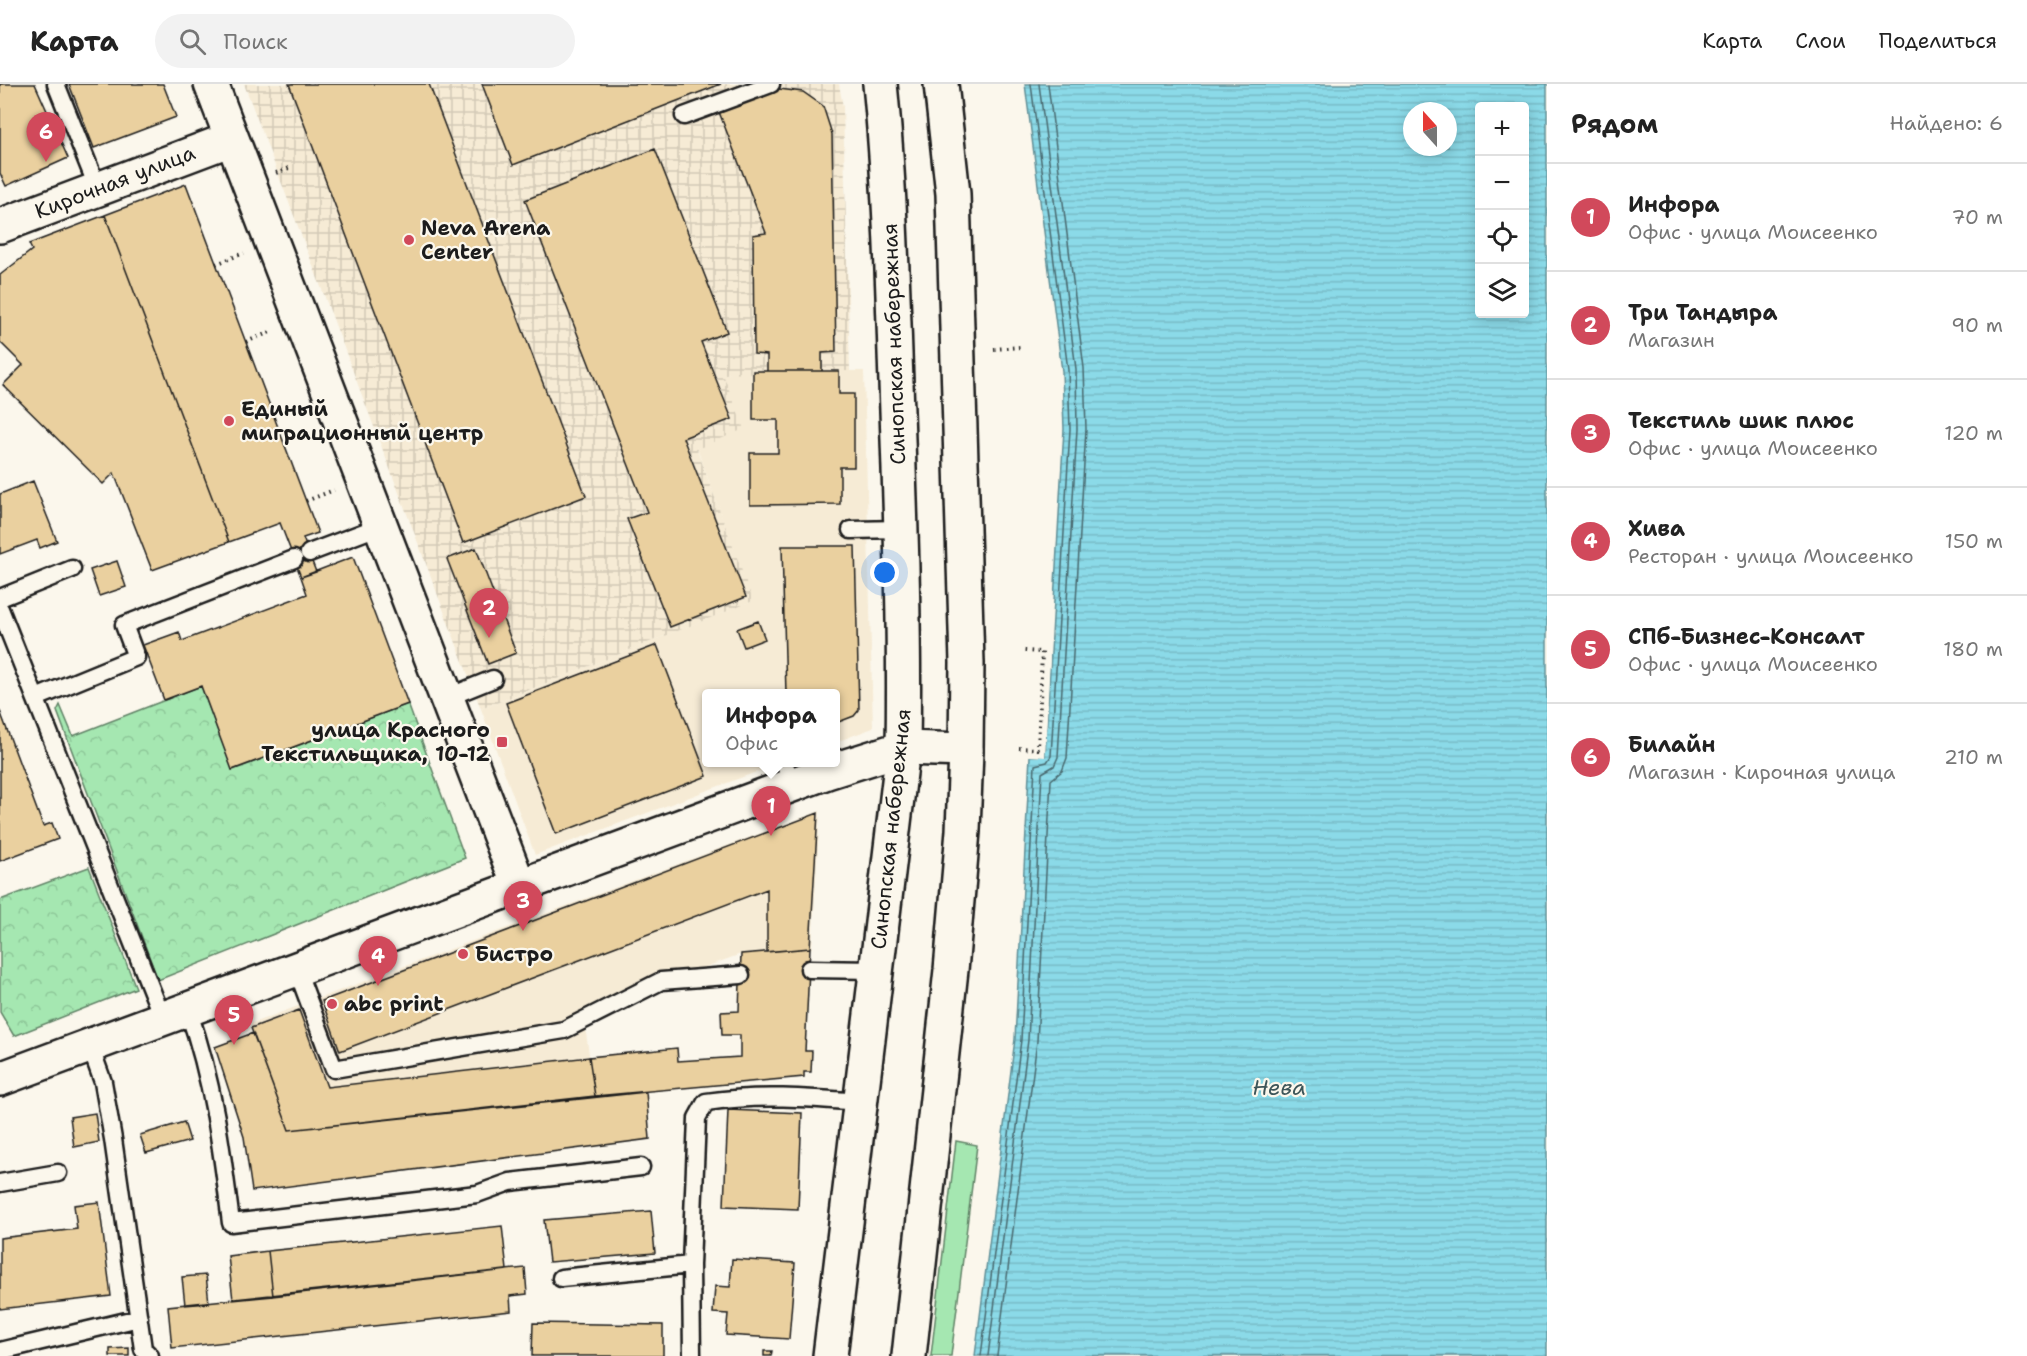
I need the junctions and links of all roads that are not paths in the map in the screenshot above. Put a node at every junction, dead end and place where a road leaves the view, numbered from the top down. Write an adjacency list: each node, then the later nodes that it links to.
1 (56, 84): 8 (lane)
2 (211, 84): 7 (main road)
3 (771, 84): 6 (lane)
4 (880, 84): 11 (main road, Синопская набережная)
5 (941, 84): 20 (main road)
6 (684, 116)
7 (231, 139): 8 (main road, Кирочная улица); 10 (main road)
8 (98, 189): 9 (main road, Кирочная улица)
9 (2, 220)
10 (380, 526): 17 (lane); 18 (main road)
11 (901, 529): 12 (lane); 19 (main road, Синопская набережная)
12 (851, 530)
13 (72, 569): 14 (lane)
14 (0, 598)
15 (0, 609): 17 (lane)
16 (494, 679): 18 (lane)
17 (36, 698): 29 (lane)
18 (446, 698): 24 (main road)
19 (903, 748): 20 (main road); 21 (main road); 27 (main road, Синопская набережная)
20 (966, 750): 43 (main road)
21 (840, 762)
22 (819, 767): 23 (main road)
23 (788, 774): 24 (main road)
24 (519, 886): 26 (main road)
25 (809, 969): 27 (lane)
26 (297, 970): 28 (lane); 29 (main road)
27 (876, 970): 32 (main road, Синопская набережная)
28 (741, 975)
29 (176, 1015): 30 (main road); 33 (lane)
30 (90, 1046): 31 (main road); 38 (lane)
31 (2, 1073)
32 (860, 1102): 36 (lane); 42 (main road, Синопская набережная)
33 (641, 1167)
34 (58, 1173): 35 (lane)
35 (0, 1183)
36 (691, 1264): 37 (lane); 41 (lane)
37 (561, 1278)
38 (139, 1318): 39 (lane); 40 (lane)
39 (0, 1351)
40 (150, 1356)
41 (692, 1356)
42 (830, 1356)
43 (909, 1356)

